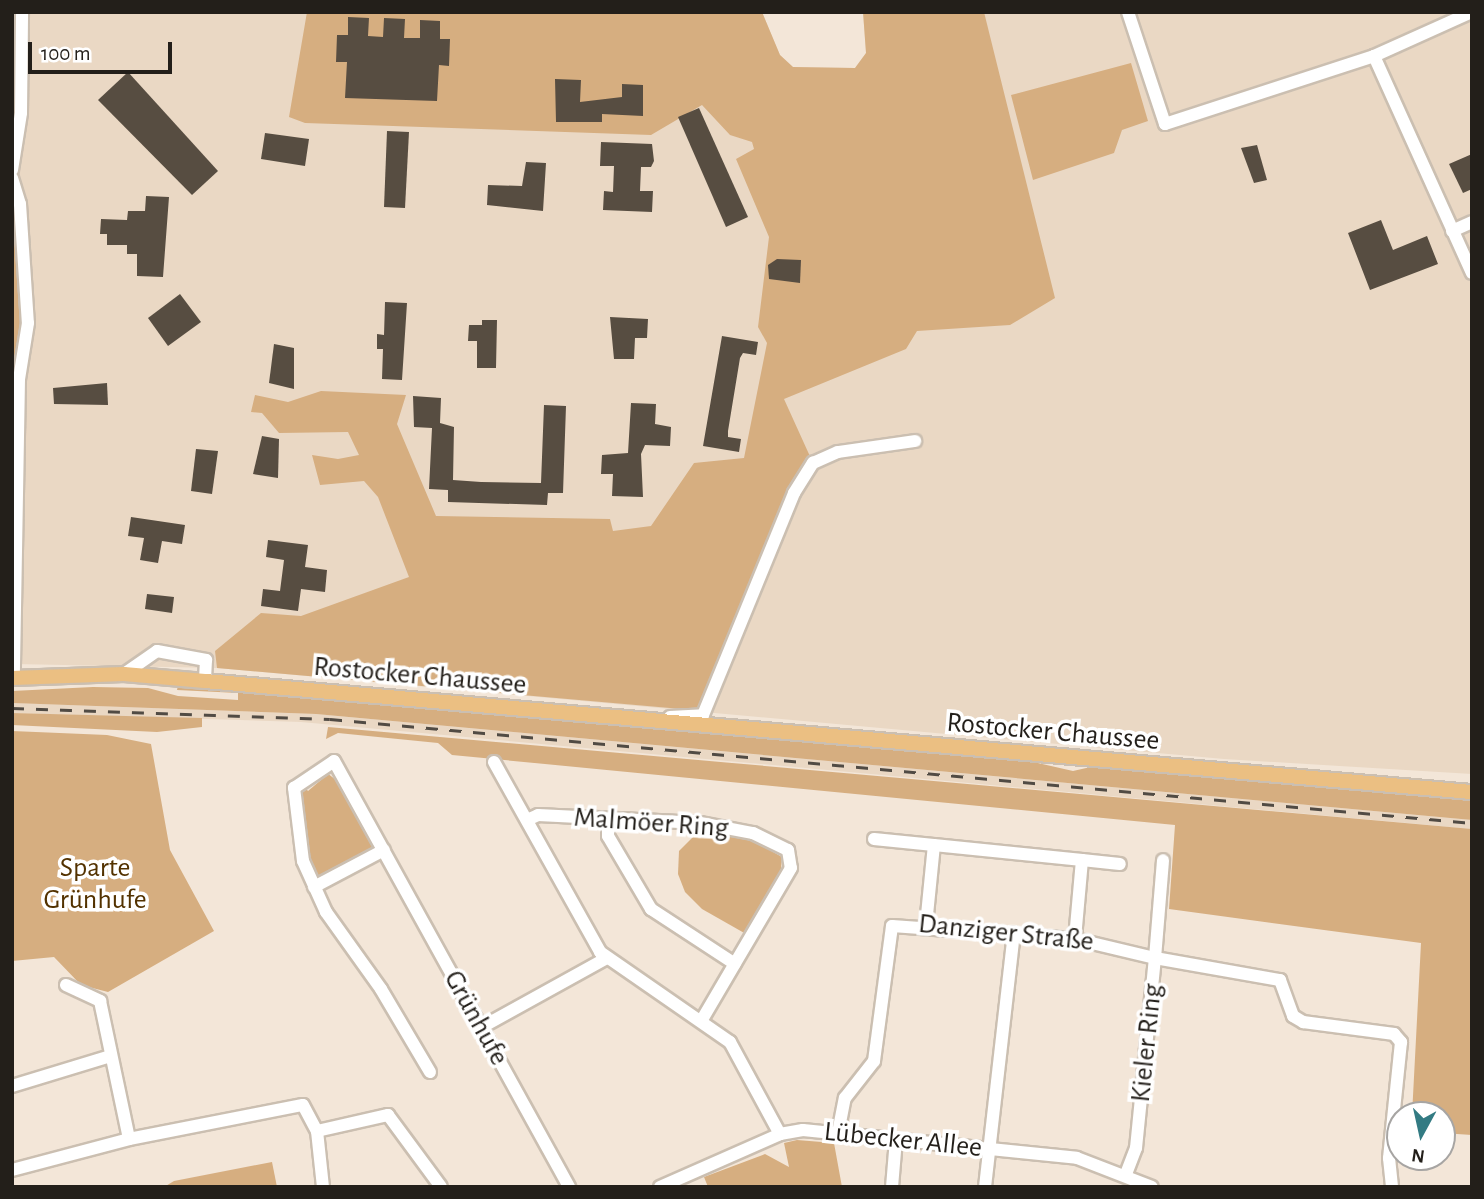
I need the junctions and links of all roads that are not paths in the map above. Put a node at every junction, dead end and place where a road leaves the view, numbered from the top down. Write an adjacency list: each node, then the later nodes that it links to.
1 (22, 12): 5 (street)
2 (1128, 12): 4 (street)
3 (1472, 12): 4 (street)
4 (1374, 56): 8 (street)
5 (12, 170)
6 (12, 178): 12 (street)
7 (1472, 222): 8 (street)
8 (1452, 232): 9 (street)
9 (1472, 272)
10 (915, 441): 14 (street, Rostocker Chaussee)
11 (124, 674): 12 (main road, Rostocker Chaussee); 13 (main road, Rostocker Chaussee); 13 (street)
12 (13, 678)
13 (205, 681): 14 (main road, Rostocker Chaussee)
14 (631, 719): 16 (main road, Rostocker Chaussee)
15 (494, 762): 17 (street, Malmöer Ring)
16 (1472, 792)
17 (527, 820): 18 (street, Malmöer Ring); 30 (street, Malmöer Ring)
18 (608, 820): 31 (street); 31 (street, Malmöer Ring)
19 (874, 839): 20 (street)
20 (934, 845): 22 (street); 26 (street)
21 (384, 850): 25 (street); 25 (street, Grünhufe); 34 (street, Grünhufe)
22 (1082, 860): 24 (street); 28 (street)
23 (1163, 860): 29 (street)
24 (1120, 864)
25 (314, 887): 36 (street, Grünhufe)
26 (926, 925): 27 (street, Danziger Straße); 39 (street, Danziger Straße)
27 (1014, 933): 28 (street, Danziger Straße); 43 (street)
28 (1075, 939): 29 (street, Danziger Straße)
29 (1155, 958): 45 (street, Kieler Ring); 53 (street, Kieler Ring)
30 (605, 959): 33 (street, Malmöer Ring); 34 (street)
31 (736, 964): 33 (street, Malmöer Ring)
32 (66, 985): 35 (street)
33 (702, 1020): 40 (street, Malmöer Ring)
34 (482, 1027): 48 (street, Grünhufe)
35 (111, 1056): 37 (street); 41 (street)
36 (430, 1072)
37 (12, 1086)
38 (317, 1132): 41 (street); 46 (street); 47 (street)
39 (838, 1133): 40 (street, Lübecker Allee); 42 (street, Lübecker Allee)
40 (780, 1134): 49 (street, Lübecker Allee)
41 (129, 1139): 44 (street)
42 (896, 1139): 43 (street, Lübecker Allee); 50 (street)
43 (989, 1149): 45 (street, Lübecker Allee); 51 (street)
44 (12, 1170)
45 (1126, 1174): 52 (street, Lübecker Allee)
46 (323, 1187)
47 (441, 1187)
48 (569, 1187)
49 (660, 1187)
50 (892, 1187)
51 (985, 1187)
52 (1152, 1187)
53 (1392, 1187)

